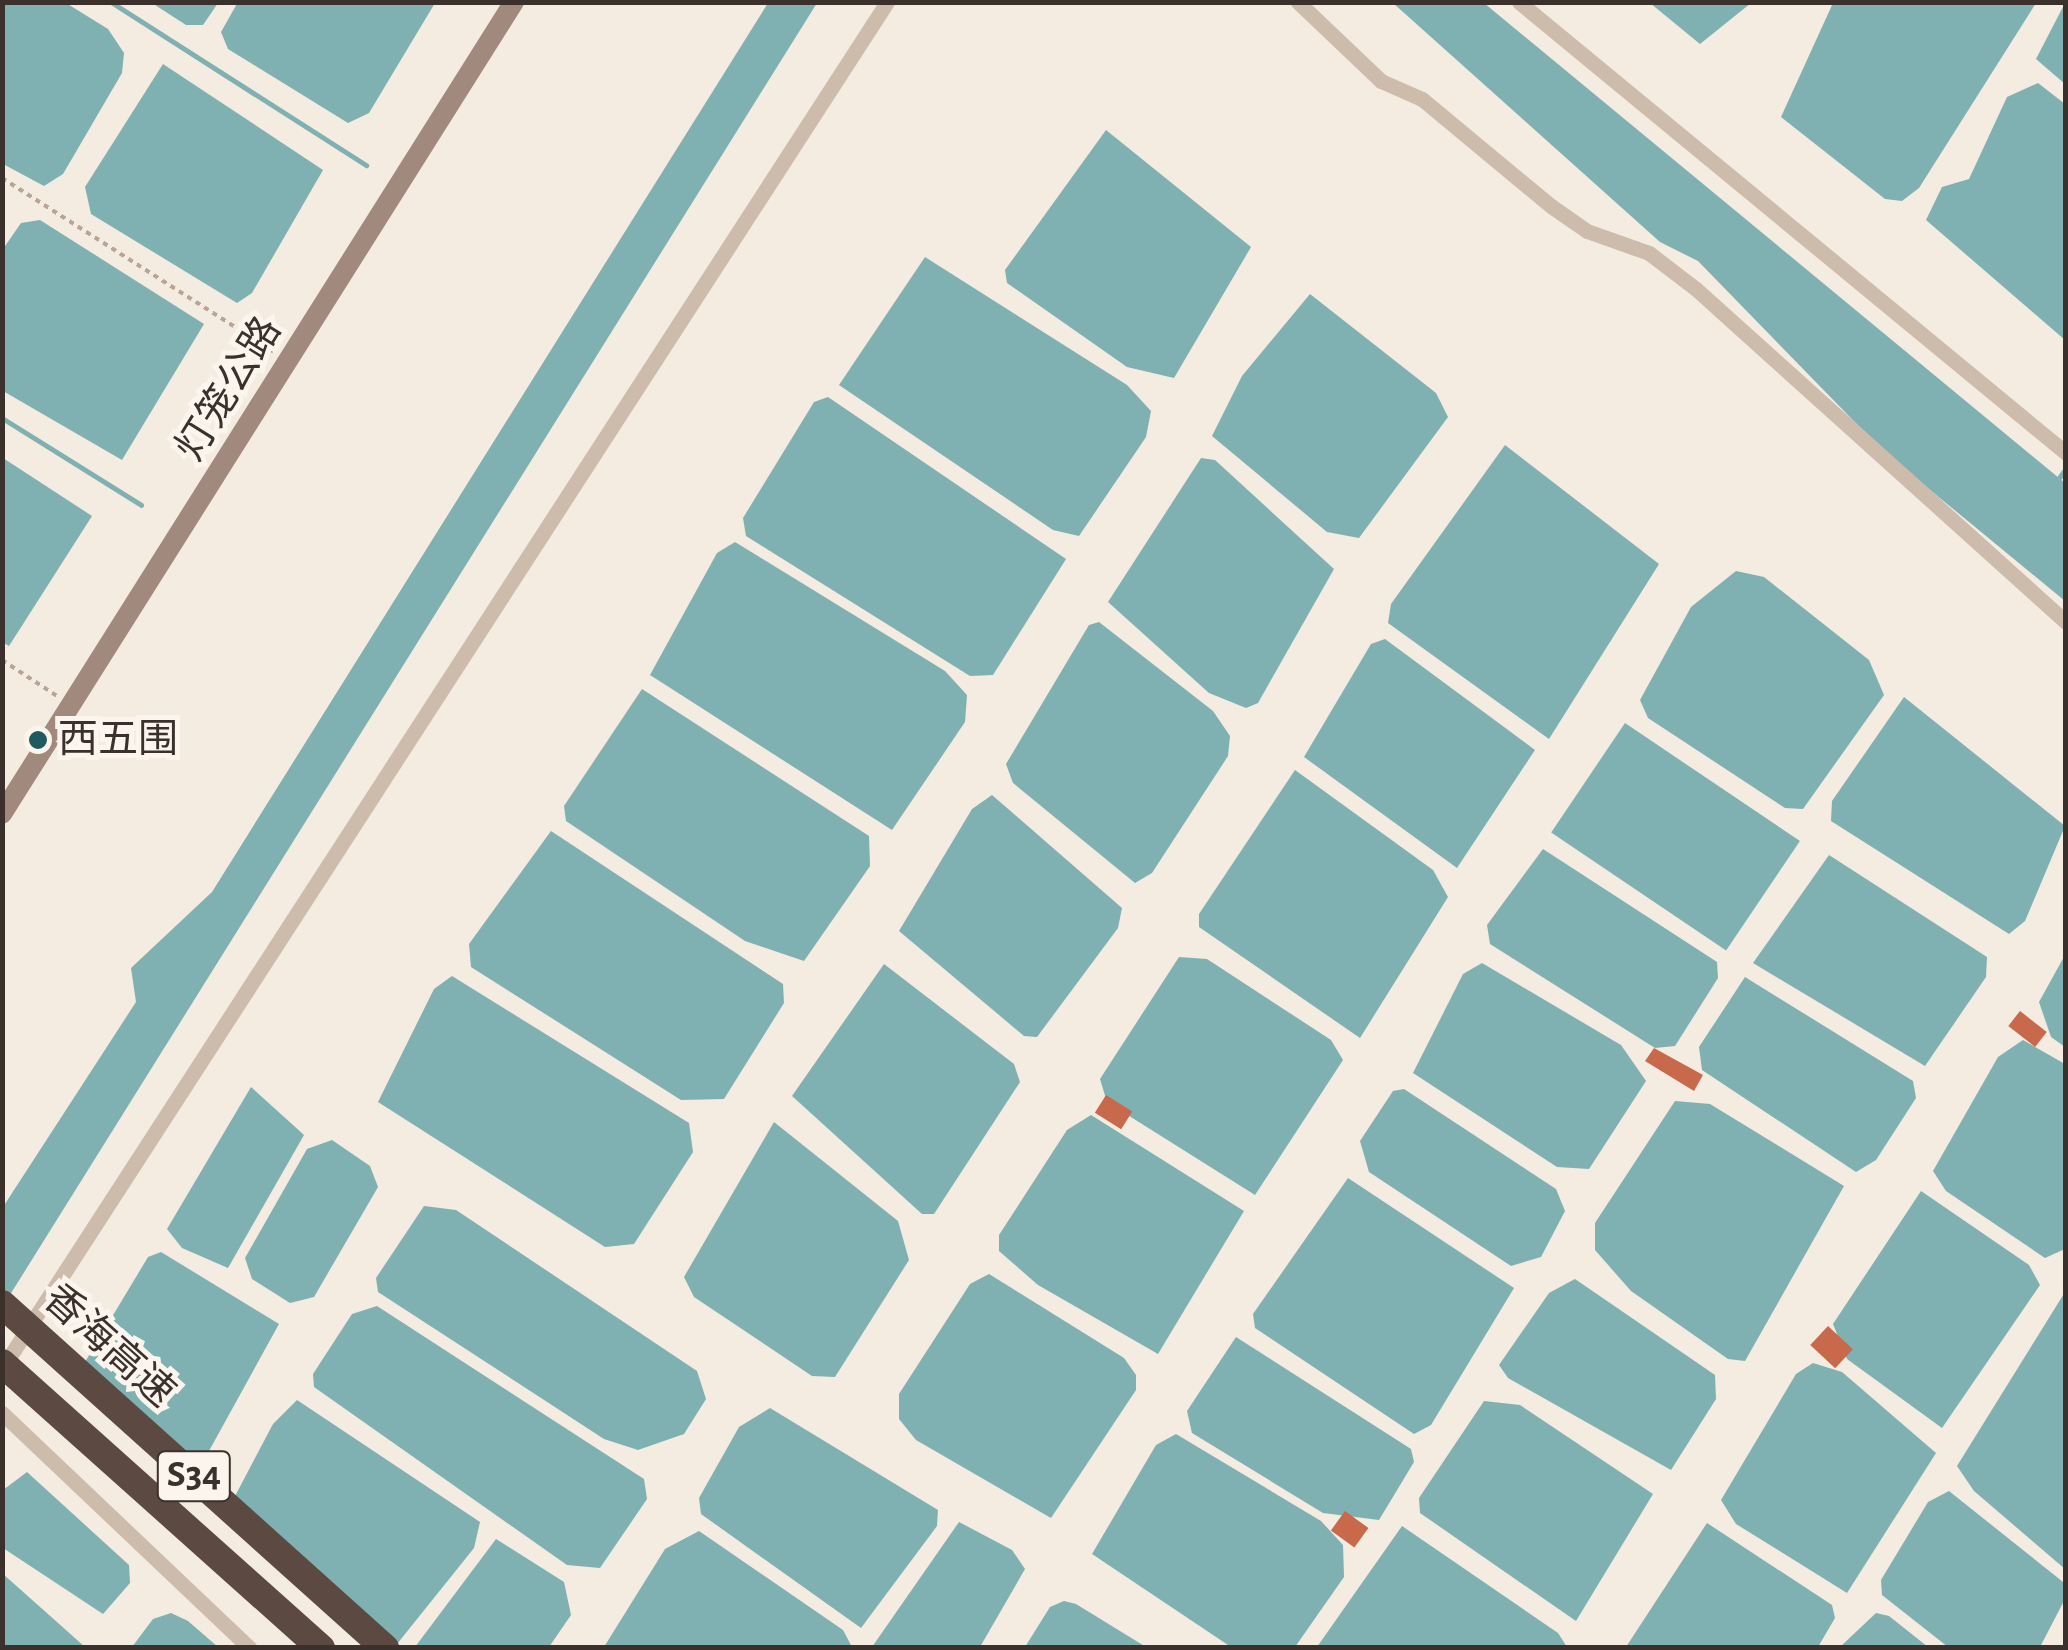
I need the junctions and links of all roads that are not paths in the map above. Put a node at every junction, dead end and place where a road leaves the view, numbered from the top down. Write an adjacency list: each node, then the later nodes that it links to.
1 (514, 2): 7 (street, 灯笼公路)
2 (1298, 2): 6 (street)
3 (1520, 2): 5 (street)
4 (882, 4): 9 (street)
5 (2063, 450)
6 (2066, 622)
7 (2, 814)
8 (2, 1304): 13 (highway, 香海高速 / S34, bridge)
9 (2, 1365): 12 (highway, 香海高速 / S34, bridge)
10 (2, 1413): 11 (street)
11 (250, 1648)
12 (321, 1648)
13 (385, 1648)

